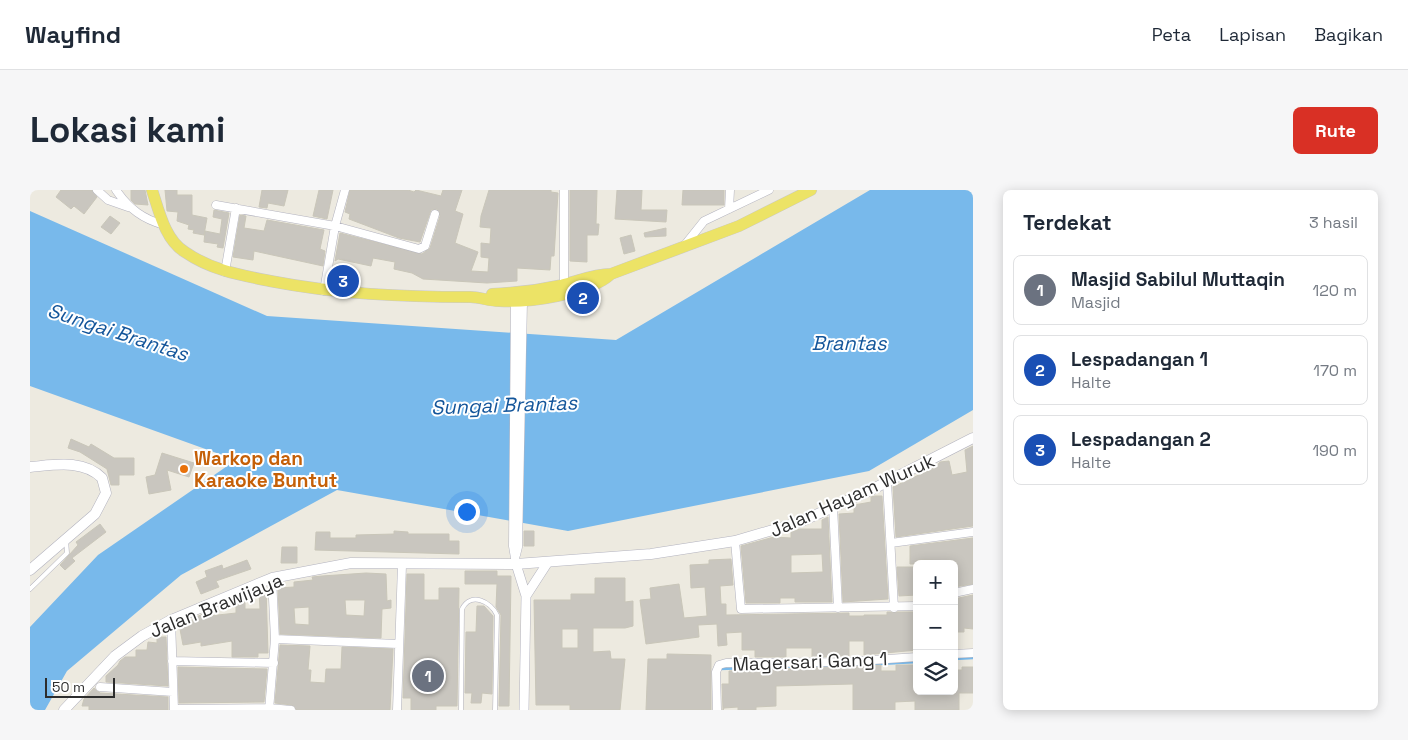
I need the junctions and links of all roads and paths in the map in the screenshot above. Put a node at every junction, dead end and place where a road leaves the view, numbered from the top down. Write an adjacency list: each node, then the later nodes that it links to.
1 (97, 190): 10 (street)
2 (116, 190): 10 (street)
3 (152, 190): 14 (main road)
4 (345, 190): 15 (street)
5 (564, 190): 18 (street)
6 (730, 190): 12 (street)
7 (769, 190): 12 (street)
8 (811, 190): 16 (main road)
9 (216, 205): 11 (street)
10 (130, 208): 14 (street)
11 (236, 208): 15 (street); 17 (street)
12 (729, 210): 16 (street)
13 (435, 214): 15 (street)
14 (164, 225): 17 (main road)
15 (334, 226): 19 (street)
16 (684, 246): 18 (main road)
17 (225, 272): 19 (main road)
18 (564, 289): 20 (main road); 21 (main road)
19 (324, 291): 20 (main road)
20 (481, 298): 21 (main road)
21 (519, 304): 30 (street)
22 (973, 438): 24 (main road, Jalan Hayam Wuruk)
23 (30, 467): 27 (main road)
24 (888, 482): 25 (main road, Jalan Hayam Wuruk); 28 (street)
25 (833, 506): 29 (main road, Jalan Hayam Wuruk); 40 (street)
26 (973, 532): 28 (street)
27 (66, 540): 33 (main road); 35 (lane)
28 (891, 543): 41 (street)
29 (735, 545): 31 (main road, Jalan Hayam Wuruk); 40 (street)
30 (516, 553): 31 (main road, Jalan Brawijaya); 32 (main road, Jalan Brawijaya); 38 (street)
31 (548, 562): 38 (street)
32 (402, 564): 34 (main road, Jalan Brawijaya); 44 (street)
33 (30, 570)
34 (272, 578): 42 (main road, Jalan Brawijaya); 43 (street)
35 (30, 589)
36 (973, 589): 37 (street)
37 (958, 592)
38 (526, 596): 59 (street)
39 (913, 606): 41 (street)
40 (838, 608): 41 (street)
41 (894, 608)
42 (171, 620): 48 (street); 54 (main road, Jalan Brawijaya)
43 (275, 638): 44 (street); 49 (street)
44 (398, 644): 56 (street)
45 (973, 653): 46 (street)
46 (958, 654)
47 (913, 657): 60 (street, Magersari Gang 1)
48 (172, 661): 49 (street); 51 (street)
49 (274, 663): 53 (street)
50 (100, 687): 51 (street)
51 (173, 692): 52 (street)
52 (174, 709): 53 (street)
53 (270, 709): 55 (street)
54 (64, 710)
55 (291, 710)
56 (397, 710)
57 (461, 710): 58 (lane)
58 (495, 710)
59 (524, 710)
60 (717, 710)

